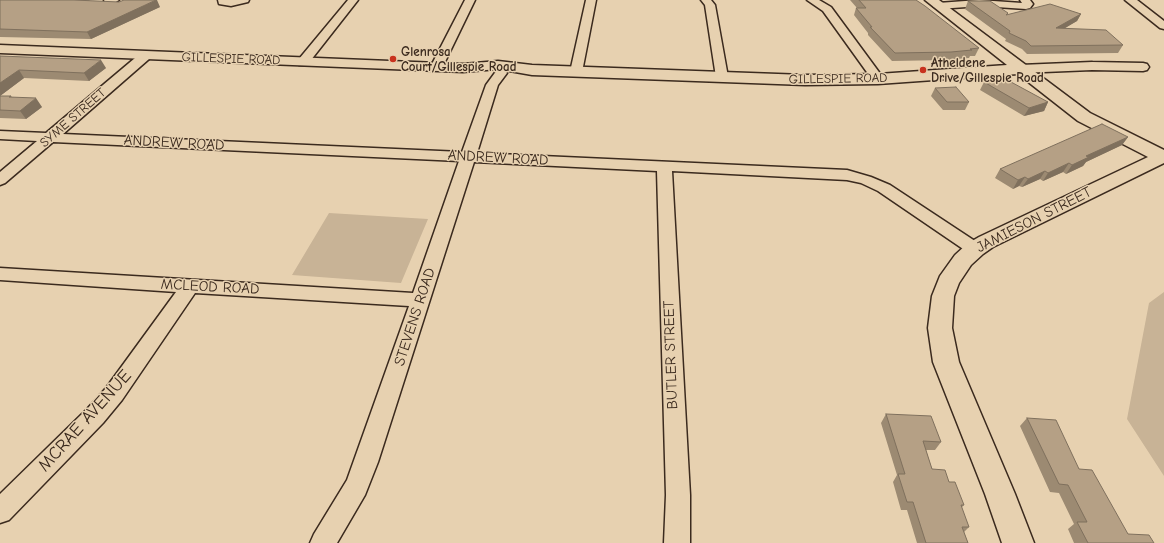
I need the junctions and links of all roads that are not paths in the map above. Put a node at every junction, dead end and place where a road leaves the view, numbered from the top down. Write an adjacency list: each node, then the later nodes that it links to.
1 (109, 0): 2 (street)
2 (114, 0)
3 (223, 0): 4 (street)
4 (244, 0)
5 (353, 0): 19 (street)
6 (470, 0): 20 (street)
7 (590, 0): 23 (street)
8 (812, 0): 15 (street)
9 (996, 0): 14 (street)
10 (1025, 0): 14 (street)
11 (1130, 0): 16 (street)
12 (710, 2): 25 (street)
13 (934, 3): 14 (street); 22 (street)
14 (981, 3)
15 (828, 5): 26 (street)
16 (1164, 26)
17 (0, 49): 18 (street, GILLESPIE ROAD)
18 (145, 56): 19 (street, GILLESPIE ROAD); 28 (street, SYME STREET)
19 (303, 62): 20 (street, GILLESPIE ROAD)
20 (437, 66): 24 (street, GILLESPIE ROAD)
21 (1143, 67): 22 (street, GILLESPIE ROAD)
22 (1020, 69): 26 (street, GILLESPIE ROAD); 29 (street)
23 (576, 72): 24 (street, GILLESPIE ROAD); 25 (street, GILLESPIE ROAD)
24 (496, 73): 30 (street, STEVENS ROAD)
25 (722, 77): 26 (street, GILLESPIE ROAD)
26 (878, 79)
27 (0, 134): 28 (street, ANDREW ROAD)
28 (50, 137): 30 (street, ANDREW ROAD); 32 (street, SYME STREET)
29 (1164, 154): 33 (street, JAMIESON STREET)
30 (468, 156): 31 (street, ANDREW ROAD); 36 (street, STEVENS ROAD)
31 (664, 167): 33 (street, ANDREW ROAD); 39 (street, BUTLER STREET)
32 (0, 180)
33 (976, 249): 40 (street, JAMIESON STREET)
34 (0, 274): 35 (street, MCLEOD ROAD)
35 (190, 286): 36 (street, MCLEOD ROAD); 37 (street, MCRAE AVENUE)
36 (421, 300): 38 (street, STEVENS ROAD)
37 (0, 511)
38 (323, 543)
39 (677, 543)
40 (1018, 543)

